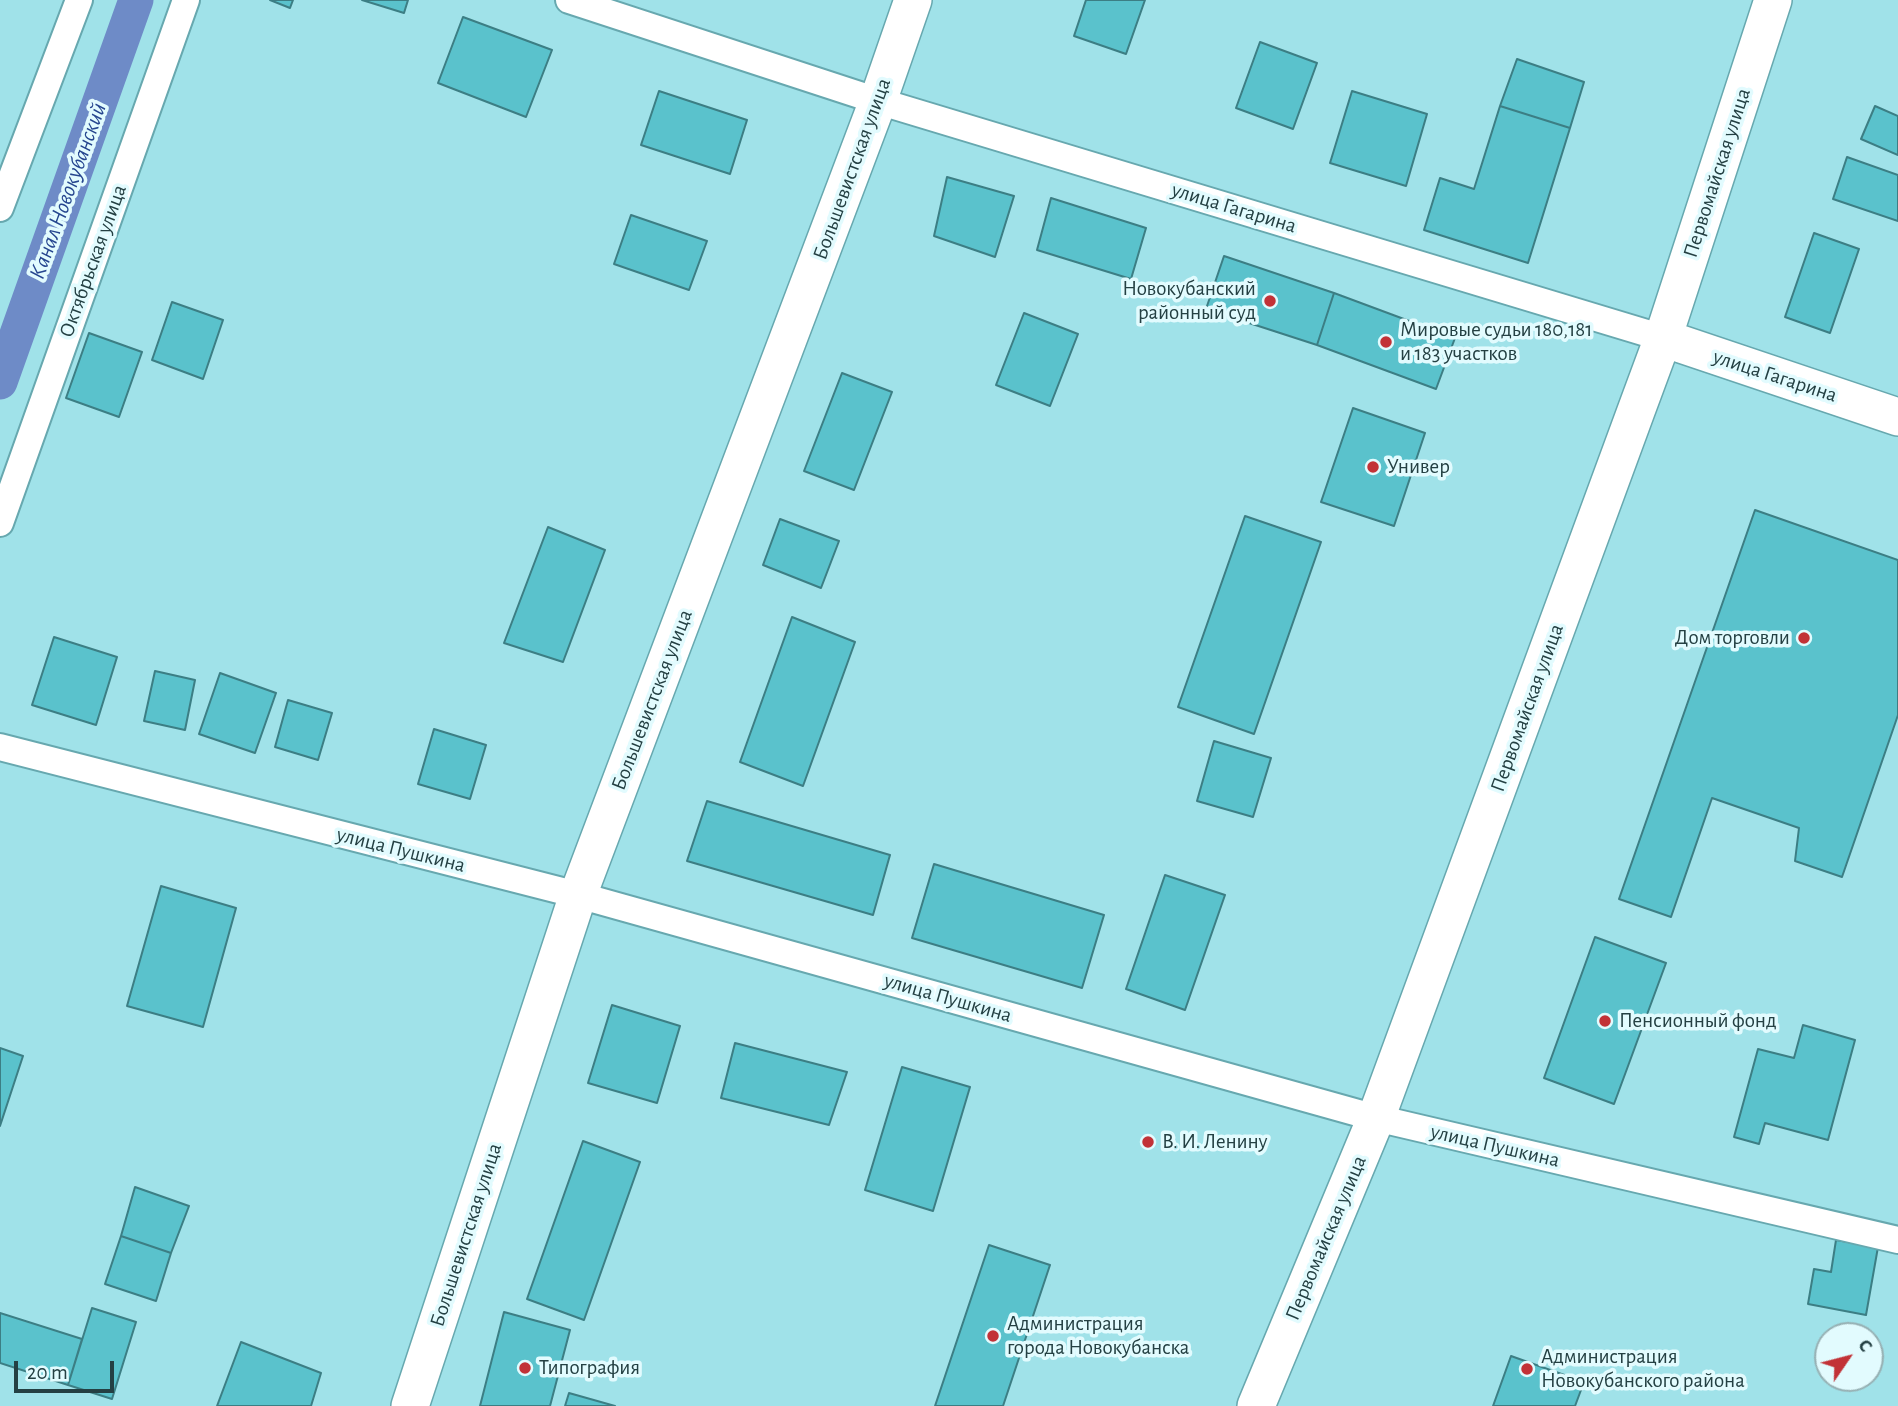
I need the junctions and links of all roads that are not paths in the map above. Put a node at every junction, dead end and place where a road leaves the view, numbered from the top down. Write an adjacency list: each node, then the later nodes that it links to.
1 (79, 0): 7 (street)
2 (186, 0): 10 (street, Октябрьская улица)
3 (569, 0): 6 (street, улица Гагарина)
4 (913, 0): 6 (street, Большевистская улица)
5 (1773, 0): 8 (street, Первомайская улица)
6 (878, 101): 8 (street, улица Гагарина); 12 (street, Большевистская улица)
7 (0, 208)
8 (1663, 338): 9 (street, улица Гагарина); 13 (street, Первомайская улица)
9 (1898, 416)
10 (0, 523)
11 (0, 747): 12 (street, улица Пушкина)
12 (579, 895): 13 (street, улица Пушкина); 15 (street, Большевистская улица)
13 (1376, 1118): 14 (street, улица Пушкина); 16 (street, Первомайская улица)
14 (1898, 1240)
15 (410, 1406)
16 (1256, 1406)

